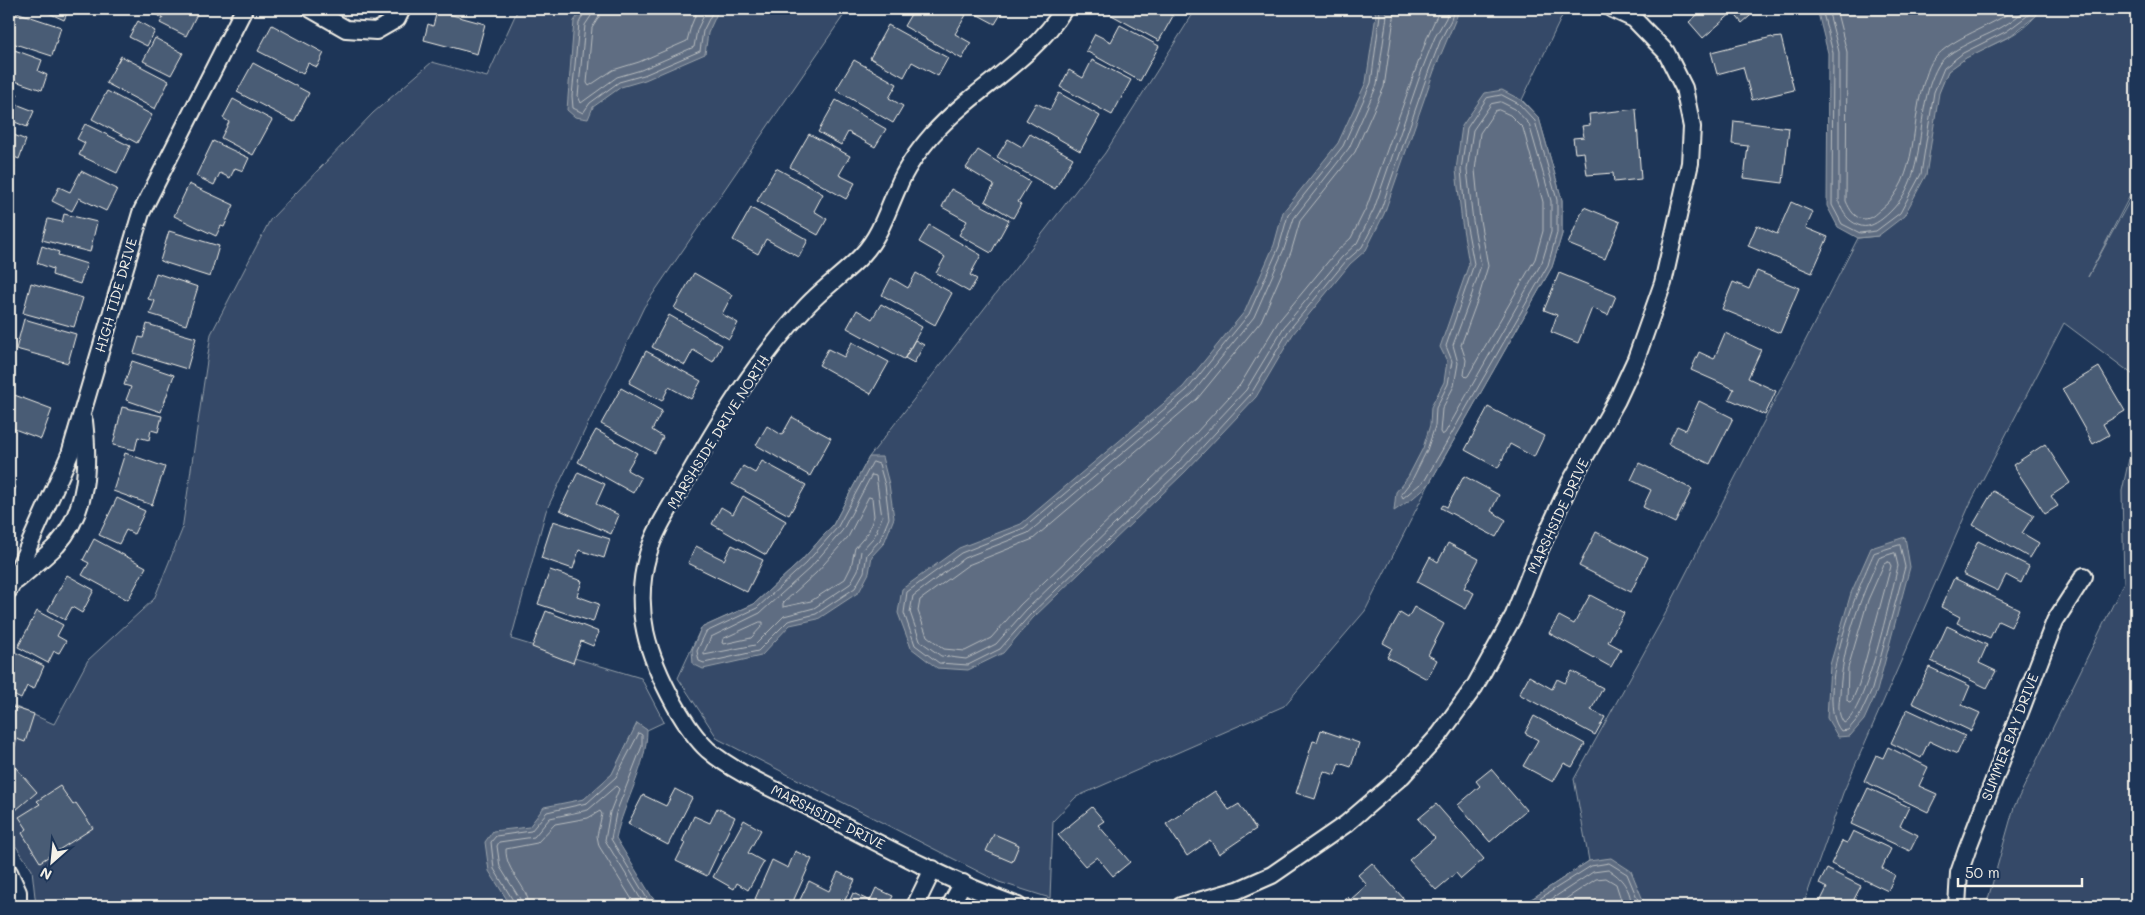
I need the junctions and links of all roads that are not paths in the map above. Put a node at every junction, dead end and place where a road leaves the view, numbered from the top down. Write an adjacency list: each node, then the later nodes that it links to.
1 (244, 9): 6 (street, HIGH TIDE DRIVE)
2 (311, 9): 3 (street)
3 (402, 9)
4 (1064, 9): 9 (street, MARSHSIDE DRIVE NORTH)
5 (1612, 9): 17 (street, MARSHSIDE DRIVE)
6 (82, 411): 8 (street, HIGH TIDE DRIVE); 8 (street)
7 (2084, 576): 18 (street, SUMMER BAY DRIVE)
8 (10, 588)
9 (668, 692): 10 (street, MARSHSIDE DRIVE)
10 (933, 869): 12 (street, MARSHSIDE DRIVE); 14 (street)
11 (9, 872): 13 (street)
12 (963, 883): 15 (street); 16 (street, MARSHSIDE DRIVE)
13 (18, 906)
14 (915, 906)
15 (950, 906)
16 (1018, 906)
17 (1181, 906)
18 (1957, 906)

